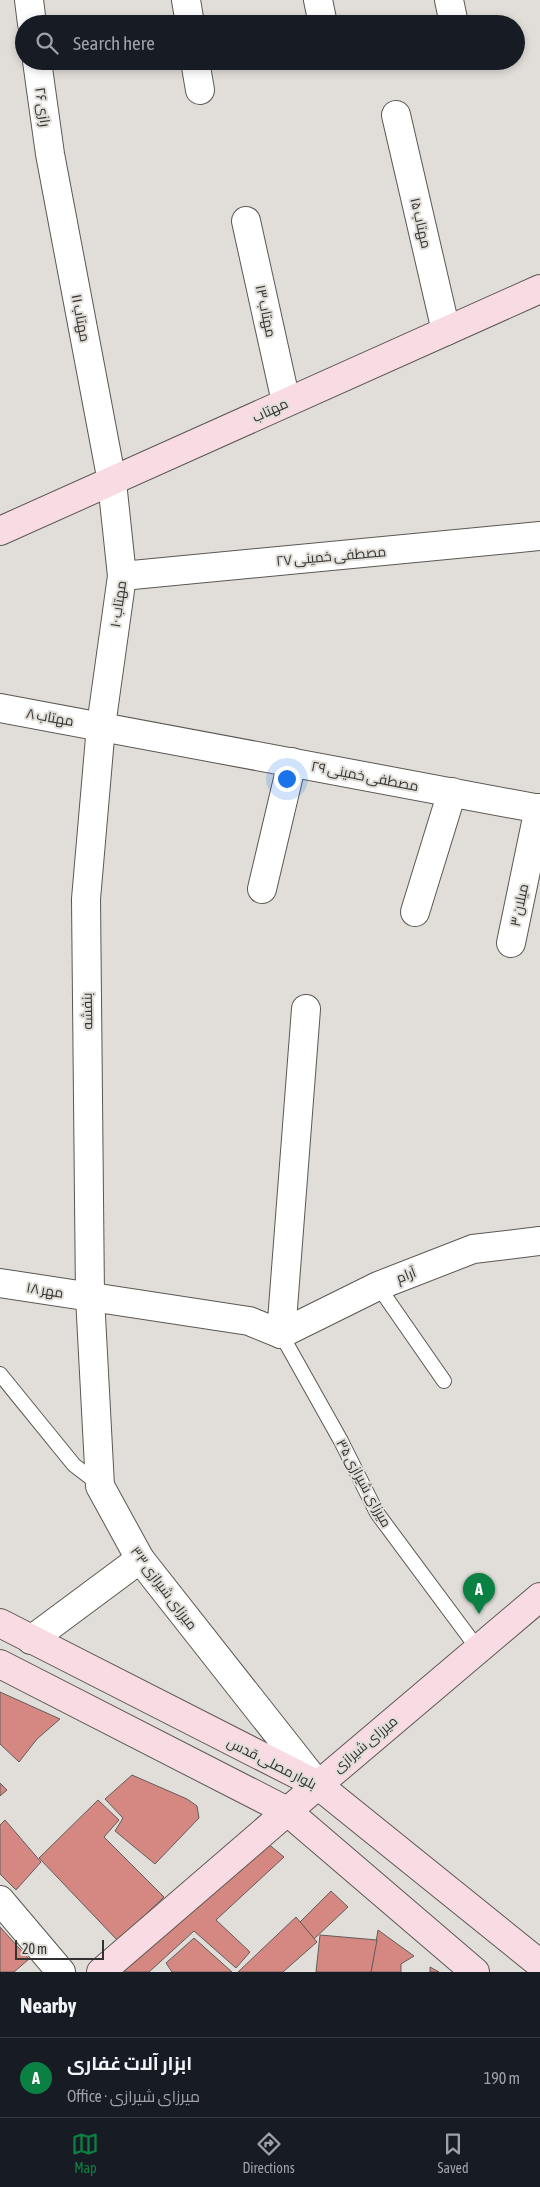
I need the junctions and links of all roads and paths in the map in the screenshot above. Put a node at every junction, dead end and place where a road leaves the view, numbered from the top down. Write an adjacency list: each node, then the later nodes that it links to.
1 (28, 0): 5 (street)
2 (186, 0): 6 (street)
3 (318, 0): 7 (street)
4 (449, 0): 8 (street)
5 (30, 15)
6 (188, 15)
7 (320, 15)
8 (452, 15)
9 (38, 70): 13 (street, رازی ۲۶)
10 (197, 70): 11 (street)
11 (200, 90)
12 (396, 114): 16 (street, مهتاب ۱۵)
13 (50, 154): 18 (street, مهتاب ۱۱)
14 (246, 220): 17 (street, مهتاب ۱۳)
15 (540, 289): 16 (main road, مهتاب)
16 (446, 330): 17 (main road, مهتاب)
17 (286, 402): 18 (main road, مهتاب)
18 (112, 482): 19 (main road, مهتاب); 21 (street, مهتاب ۱۰)
19 (0, 531)
20 (540, 536): 21 (street, مصطفی خمینی ۲۷)
21 (122, 576): 23 (street, مهتاب ۱۰)
22 (0, 708): 23 (street, مهتاب ۸)
23 (101, 726): 24 (street, مصطفی خمینی ۲۹); 34 (street, بنفشه)
24 (292, 762): 25 (street, مصطفی خمینی ۲۹); 27 (street)
25 (452, 792): 26 (street, مصطفی خمینی ۲۹); 28 (street)
26 (540, 808): 29 (street, میلان ۳)
27 (262, 890)
28 (415, 912)
29 (511, 943)
30 (306, 1009): 35 (street)
31 (540, 1241): 33 (street, آرام)
32 (0, 1283): 34 (street, مهر ۱۸)
33 (378, 1286): 35 (street, آرام); 37 (lane)
34 (90, 1296): 35 (street, مهر ۱۸); 38 (street, میرزای شیرازی ۳۳)
35 (281, 1334): 43 (lane, میرزای شیرازی ۳۵)
36 (0, 1374): 38 (lane)
37 (444, 1381)
38 (100, 1486): 39 (street, میرزای شیرازی ۳۳)
39 (140, 1559): 42 (street); 45 (street, میرزای شیرازی ۳۳)
40 (540, 1597): 43 (main road, میرزای شیرازی)
41 (0, 1623): 42 (main road, بلوار مصلی قدس)
42 (31, 1640): 45 (main road, بلوار مصلی قدس)
43 (478, 1649): 45 (main road, میرزای شیرازی)
44 (0, 1664): 46 (main road)
45 (318, 1785): 46 (main road, میرزای شیرازی); 48 (main road, بلوار مصلی قدس)
46 (287, 1811): 50 (main road, میرزای شیرازی); 51 (main road)
47 (0, 1900): 49 (street)
48 (540, 1964)
49 (61, 1972)
50 (101, 1972)
51 (475, 1972)

